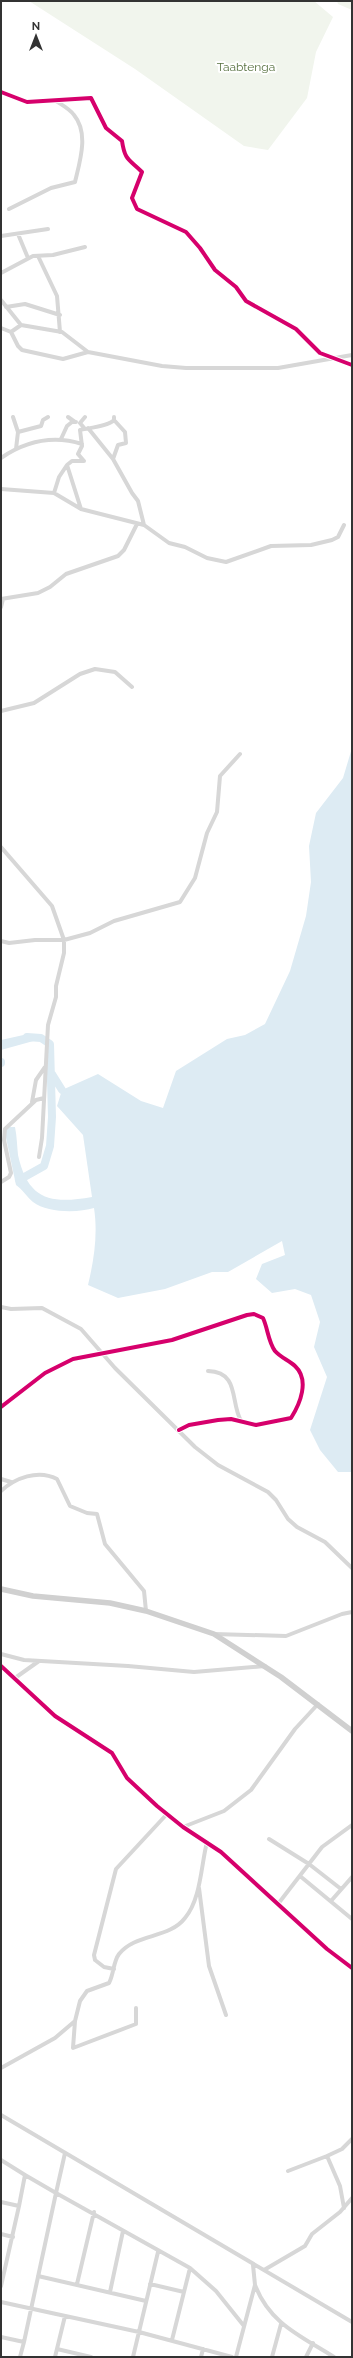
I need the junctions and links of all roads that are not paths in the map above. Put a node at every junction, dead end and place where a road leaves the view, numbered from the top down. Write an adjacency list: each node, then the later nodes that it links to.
1 (1, 92): 2 (street)
2 (56, 101): 3 (street); 20 (street)
3 (9, 209)
4 (48, 229): 5 (street)
5 (18, 234): 6 (street); 9 (street)
6 (1, 236)
7 (85, 247): 8 (street)
8 (38, 256): 9 (street); 13 (street)
9 (28, 258): 10 (street)
10 (1, 273)
11 (1, 300): 12 (street)
12 (6, 307): 13 (street); 14 (street)
13 (60, 316): 17 (street)
14 (21, 325): 16 (street); 17 (street)
15 (1, 328): 16 (street)
16 (11, 332): 18 (street)
17 (60, 332): 18 (street)
18 (88, 352): 20 (street)
19 (352, 354): 20 (street)
20 (329, 358): 21 (street)
21 (352, 365)
22 (68, 417): 26 (street)
23 (85, 417): 26 (street)
24 (14, 418): 28 (street)
25 (48, 418): 28 (street)
26 (78, 422): 27 (street); 29 (street)
27 (87, 429): 30 (street); 33 (street); 33 (street)
28 (18, 432): 31 (street)
29 (61, 438): 30 (street); 31 (street)
30 (82, 444): 34 (street)
31 (16, 449): 32 (street)
32 (1, 458)
33 (113, 458): 39 (street)
34 (67, 466): 36 (street); 37 (street)
35 (1, 489): 36 (street)
36 (54, 493): 37 (street)
37 (81, 509): 38 (street)
38 (137, 524): 39 (street); 41 (street)
39 (144, 525): 40 (street)
40 (344, 525)
41 (2, 599): 42 (street)
42 (1, 607)
43 (132, 687): 44 (street)
44 (1, 711)
45 (240, 754): 47 (street)
46 (1, 847): 47 (street)
47 (64, 940): 48 (street); 49 (street)
48 (1, 941)
49 (45, 1067): 50 (street); 51 (street)
50 (44, 1098): 51 (street); 52 (street)
51 (31, 1104): 53 (street)
52 (39, 1157)
53 (1, 1182)
54 (1, 1307): 55 (street)
55 (102, 1353): 57 (street); 58 (street); 59 (street)
56 (208, 1371): 58 (street)
57 (1, 1407)
58 (242, 1421): 59 (street)
59 (179, 1430): 63 (street)
60 (1, 1479): 61 (street)
61 (11, 1482): 62 (street); 65 (street)
62 (1, 1492)
63 (352, 1568)
64 (1, 1589): 65 (street)
65 (146, 1611): 67 (street)
66 (352, 1612): 67 (street)
67 (214, 1634): 71 (street)
68 (1, 1654): 69 (street)
69 (39, 1661): 71 (street); 72 (street)
70 (1, 1666): 72 (street)
71 (265, 1666): 73 (street)
72 (15, 1678): 75 (street)
73 (318, 1704): 74 (street); 77 (street)
74 (352, 1731)
75 (167, 1814): 77 (street); 89 (street)
76 (352, 1825): 80 (street)
77 (183, 1827): 79 (street)
78 (269, 1839): 80 (street)
79 (208, 1842): 83 (street); 86 (street)
80 (309, 1864): 81 (street); 84 (street)
81 (300, 1876): 85 (street); 86 (street)
82 (352, 1877): 84 (street)
83 (198, 1888): 89 (street); 91 (street)
84 (341, 1889): 85 (street)
85 (331, 1901): 87 (street)
86 (278, 1904): 88 (street)
87 (352, 1919)
88 (352, 1968)
89 (114, 1970): 92 (street)
90 (136, 2008): 92 (street)
91 (226, 2015)
92 (75, 2021): 93 (street)
93 (1, 2068)
94 (1, 2115): 96 (street)
95 (352, 2139): 97 (street)
96 (65, 2153): 101 (street); 112 (street)
97 (327, 2156): 99 (street); 106 (street)
98 (1, 2160): 100 (street)
99 (288, 2171)
100 (25, 2175): 101 (street); 105 (street)
101 (56, 2193): 107 (street); 116 (street)
102 (352, 2198): 104 (street)
103 (1, 2202): 105 (street)
104 (350, 2204): 106 (street)
105 (19, 2206): 110 (street)
106 (344, 2208): 115 (street)
107 (94, 2212): 108 (street); 117 (street)
108 (123, 2231): 111 (street); 121 (street)
109 (1, 2234): 110 (street)
110 (13, 2237): 114 (street)
111 (158, 2252): 113 (street); 118 (street)
112 (253, 2265): 115 (street); 119 (street)
113 (190, 2268): 122 (street); 129 (street)
114 (3, 2270): 120 (street)
115 (264, 2270): 127 (street)
116 (38, 2276): 117 (street); 125 (street)
117 (77, 2284): 121 (street)
118 (150, 2284): 122 (street); 123 (street)
119 (255, 2285): 128 (street); 129 (street)
120 (1, 2286)
121 (110, 2292): 123 (street)
122 (184, 2292): 132 (street)
123 (146, 2301): 130 (street)
124 (1, 2302): 125 (street)
125 (32, 2308): 126 (street); 133 (street)
126 (65, 2316): 130 (street); 135 (street)
127 (352, 2322)
128 (280, 2324): 134 (street); 144 (street)
129 (244, 2326): 143 (street)
130 (139, 2332): 132 (street); 140 (street)
131 (1, 2337): 133 (street)
132 (172, 2340): 136 (street)
133 (24, 2342): 137 (street)
134 (313, 2343): 145 (street); 146 (street)
135 (57, 2349): 138 (street); 139 (street)
136 (203, 2349): 141 (street); 142 (street)
137 (20, 2357)
138 (55, 2357)
139 (91, 2357)
140 (133, 2357)
141 (201, 2357)
142 (232, 2357)
143 (236, 2357)
144 (272, 2357)
145 (306, 2357)
146 (334, 2357)

